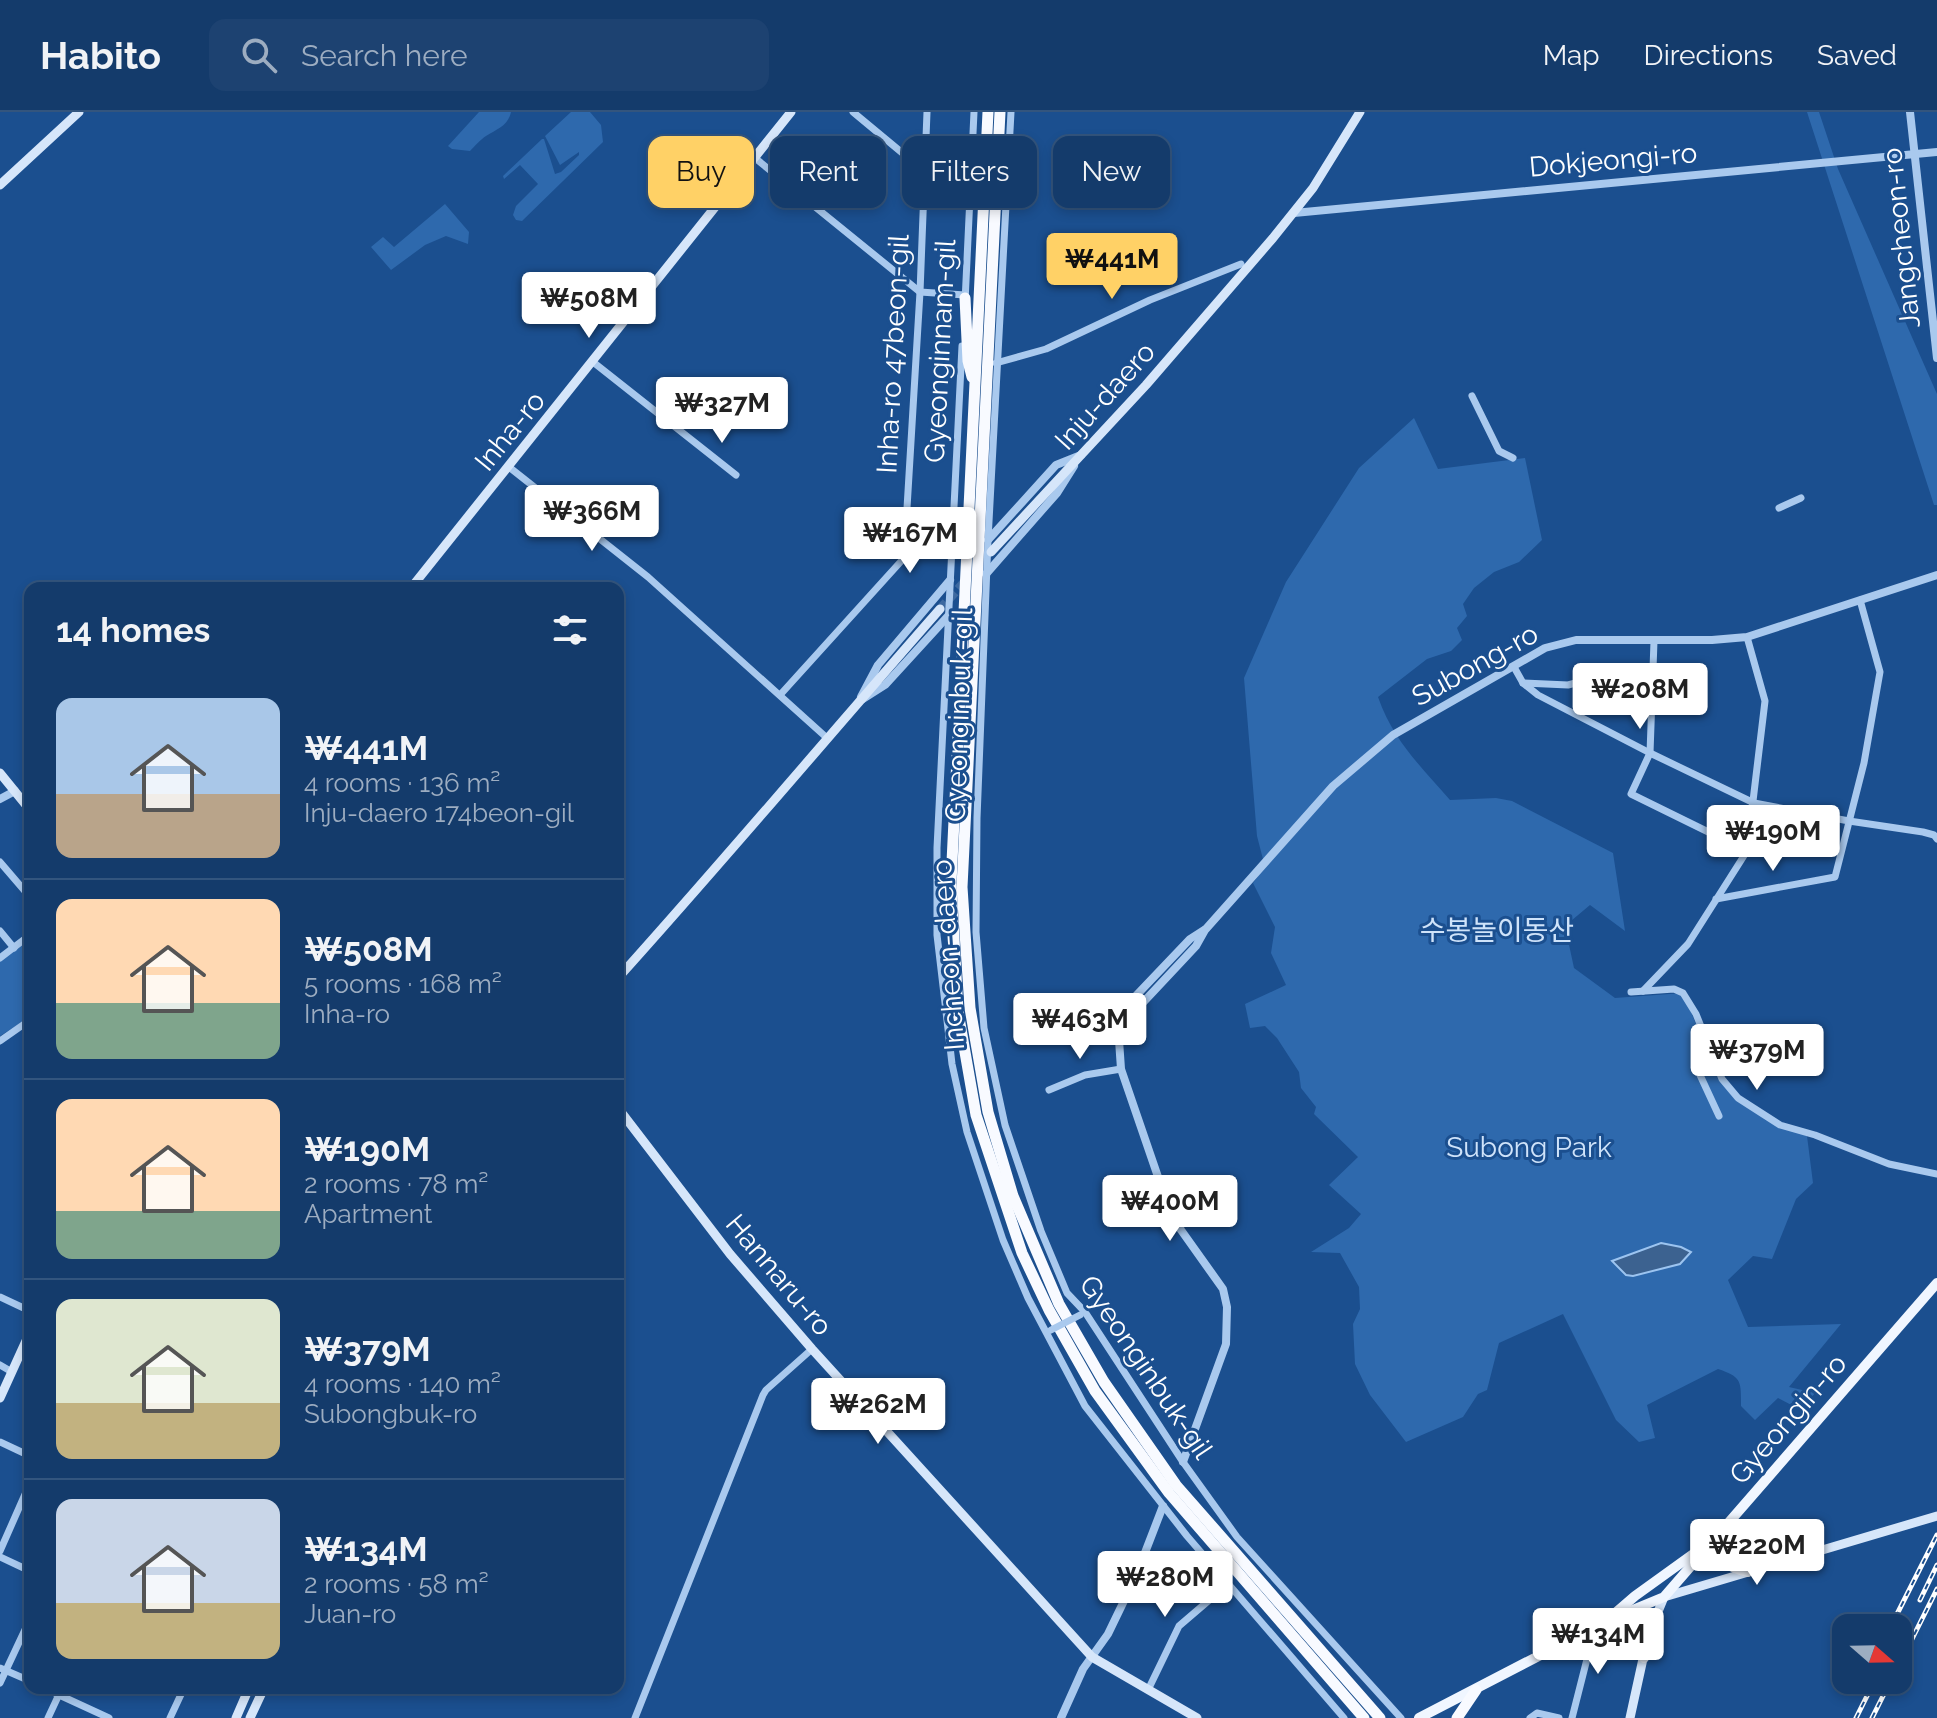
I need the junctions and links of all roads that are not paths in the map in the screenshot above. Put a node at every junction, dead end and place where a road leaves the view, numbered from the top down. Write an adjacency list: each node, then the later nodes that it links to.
1 (79, 112): 17 (main road)
2 (791, 112): 16 (main road, Inha-ro)
3 (853, 112): 14 (street)
4 (927, 112): 11 (street, Inha-ro 47beon-gil)
5 (974, 112): 12 (street, Gyeonginnam-gil)
6 (988, 112): 27 (highway, Incheon-daero)
7 (1000, 112): 125 (highway, Incheon-daero)
8 (1011, 112): 26 (street, Gyeonginbuk-gil)
9 (1360, 112): 20 (main road, Inju-daero)
10 (1910, 112): 15 (street, Jangcheon-ro)
11 (926, 136)
12 (973, 136)
13 (1937, 152): 15 (street, Dokjeongi-ro)
14 (902, 153)
15 (1914, 154): 20 (street, Dokjeongi-ro); 24 (street, Jangcheon-ro)
16 (755, 158): 22 (street); 25 (main road, Inha-ro)
17 (0, 185)
18 (923, 208): 22 (street, Inha-ro 47beon-gil)
19 (969, 208): 23 (street, Gyeonginnam-gil)
20 (1294, 213): 21 (main road, Inju-daero)
21 (1243, 267): 26 (street); 29 (main road, Inju-daero)
22 (920, 292): 23 (street); 47 (street, Inha-ro 47beon-gil)
23 (965, 296): 27 (highway); 39 (street, Gyeonginnam-gil)
24 (1937, 358)
25 (593, 362): 31 (main road, Inha-ro); 32 (street)
26 (998, 362): 35 (street, Gyeonginbuk-gil)
27 (975, 389): 124 (highway, Incheon-daero)
28 (1472, 396): 30 (street)
29 (1081, 455): 35 (street); 36 (main road, Inju-daero); 37 (street)
30 (1513, 458)
31 (509, 467): 40 (main road, Inha-ro); 47 (street)
32 (736, 475)
33 (1801, 498): 34 (street)
34 (1779, 508)
35 (988, 540): 37 (street, Gyeonginbuk-gil)
36 (991, 552)
37 (986, 574): 81 (street, Gyeonginbuk-gil)
38 (1937, 575): 41 (street, Subong-ro)
39 (950, 580): 42 (street, Gyeonginnam-gil); 49 (street)
40 (416, 582)
41 (1860, 600): 43 (street, Subong-ro); 57 (street)
42 (944, 612): 49 (main road); 82 (street, Gyeonginnam-gil)
43 (1747, 637): 44 (street, Subong-ro); 56 (street)
44 (1654, 641): 45 (street, Subong-ro); 48 (street)
45 (1514, 667): 46 (street); 73 (street, Subong-ro)
46 (1523, 683): 48 (street); 51 (street)
47 (780, 695): 50 (street)
48 (1653, 695): 51 (street)
49 (859, 701): 50 (main road)
50 (827, 738): 67 (main road)
51 (1650, 753): 56 (street); 59 (street)
52 (0, 773): 53 (main road)
53 (15, 791): 54 (street); 55 (main road)
54 (0, 799)
55 (24, 802)
56 (1754, 803): 57 (street); 59 (street)
57 (1849, 821): 58 (street); 62 (street)
58 (1937, 839)
59 (1747, 851): 62 (street)
60 (0, 862): 61 (street)
61 (24, 890)
62 (1716, 899): 68 (street)
63 (0, 931): 65 (street)
64 (24, 940): 65 (street)
65 (14, 948): 66 (street)
66 (0, 958)
67 (624, 971)
68 (1643, 991): 69 (street); 72 (street)
69 (1631, 992)
70 (24, 1024): 71 (street)
71 (0, 1041)
72 (1708, 1049): 76 (street); 77 (street)
73 (1121, 1069): 74 (street); 90 (street, Subong-ro)
74 (1049, 1090)
75 (624, 1116): 84 (main road, Hannaru-ro)
76 (1719, 1116)
77 (1937, 1174)
78 (1937, 1283): 94 (main road, Gyeongin-ro)
79 (0, 1297): 80 (street)
80 (24, 1308)
81 (1083, 1314): 82 (street, bridge); 90 (street, Gyeonginbuk-gil)
82 (1049, 1332): 92 (street, Gyeonginnam-gil)
83 (24, 1345): 86 (main road)
84 (812, 1349): 103 (main road, Hannaru-ro); 120 (street)
85 (0, 1365): 86 (street)
86 (12, 1372): 87 (main road)
87 (0, 1398)
88 (0, 1442): 89 (street)
89 (24, 1453)
90 (1183, 1462): 126 (street, Gyeonginbuk-gil)
91 (24, 1497): 95 (street)
92 (1163, 1506): 98 (street, Gyeonginnam-gil); 103 (street)
93 (1937, 1516): 97 (main road)
94 (1718, 1537): 97 (main road); 99 (main road, Gyeongin-ro); 100 (main road)
95 (0, 1554): 96 (street)
96 (24, 1568)
97 (1748, 1572): 99 (main road)
98 (1228, 1584): 108 (street); 123 (street, Gyeonginnam-gil)
99 (1664, 1597): 100 (main road, Gyeongin-ro); 104 (main road)
100 (1606, 1621): 102 (main road, Gyeongin-ro); 104 (main road)
101 (24, 1630): 105 (street)
102 (1582, 1634): 109 (main road, Gyeongin-ro); 132 (street)
103 (1092, 1657): 108 (main road, Hannaru-ro); 121 (street)
104 (1644, 1658): 133 (main road)
105 (3, 1669): 106 (street); 107 (street)
106 (24, 1678)
107 (0, 1683)
108 (1148, 1690): 122 (main road, Hannaru-ro)
109 (1476, 1690): 127 (main road, Gyeongin-ro); 128 (highway); 129 (street)
110 (59, 1694): 115 (street)
111 (65, 1694): 116 (street)
112 (181, 1694): 117 (street)
113 (246, 1694): 118 (main road)
114 (261, 1694): 119 (main road)
115 (48, 1718)
116 (109, 1718)
117 (170, 1718)
118 (236, 1718)
119 (250, 1718)
120 (635, 1718)
121 (1061, 1718)
122 (1197, 1718)
123 (1344, 1718)
124 (1364, 1718)
125 (1380, 1718)
126 (1401, 1718)
127 (1419, 1718)
128 (1457, 1718)
129 (1468, 1718)
130 (1530, 1718): 131 (street)
131 (1559, 1718)
132 (1572, 1718)
133 (1630, 1718)

